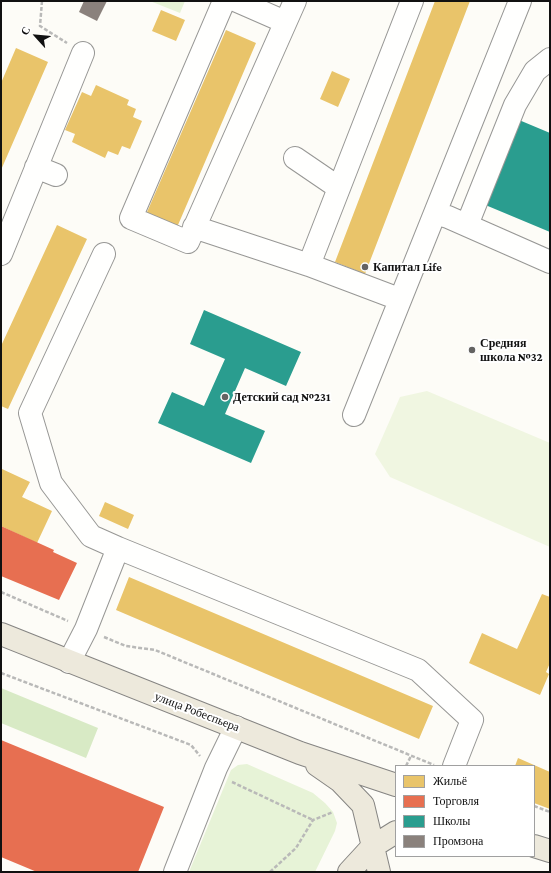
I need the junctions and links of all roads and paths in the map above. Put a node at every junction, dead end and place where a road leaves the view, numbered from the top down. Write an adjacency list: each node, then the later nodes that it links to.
1 (42, 1): 8 (path)
2 (224, 1): 16 (street)
3 (237, 1): 7 (street)
4 (295, 1): 7 (street)
5 (412, 1): 13 (street)
6 (520, 1): 14 (street)
7 (285, 22): 16 (street)
8 (83, 53): 11 (street)
9 (550, 59): 15 (street)
10 (294, 158): 13 (street)
11 (36, 167): 12 (street); 17 (street)
12 (56, 175)
13 (339, 188): 20 (street)
14 (435, 213): 15 (street); 21 (street)
15 (467, 225): 19 (street)
16 (194, 227): 20 (street)
17 (2, 248)
18 (104, 254): 23 (street)
19 (550, 262)
20 (309, 265): 21 (street)
21 (400, 299): 22 (street)
22 (354, 415)
23 (118, 548): 25 (street); 34 (street)
24 (1, 592): 25 (path)
25 (86, 629): 27 (street); 31 (path)
26 (1, 634): 27 (main road, улица Робеспьера)
27 (69, 662): 29 (main road, улица Робеспьера)
28 (1, 673): 35 (path)
29 (236, 727): 30 (main road, улица Робеспьера); 35 (street)
30 (300, 753): 36 (main road, улица Робеспьера); 43 (main road)
31 (411, 756): 32 (path); 33 (path)
32 (406, 765)
33 (434, 765)
34 (454, 765)
35 (214, 774): 40 (path); 45 (street)
36 (395, 785)
37 (535, 806): 39 (path)
38 (333, 812): 40 (path)
39 (550, 812)
40 (313, 820): 46 (path)
41 (395, 833): 43 (main road)
42 (535, 846): 44 (main road)
43 (372, 847): 47 (main road); 48 (main road)
44 (550, 851)
45 (175, 872)
46 (270, 872)
47 (349, 872)
48 (379, 872)

